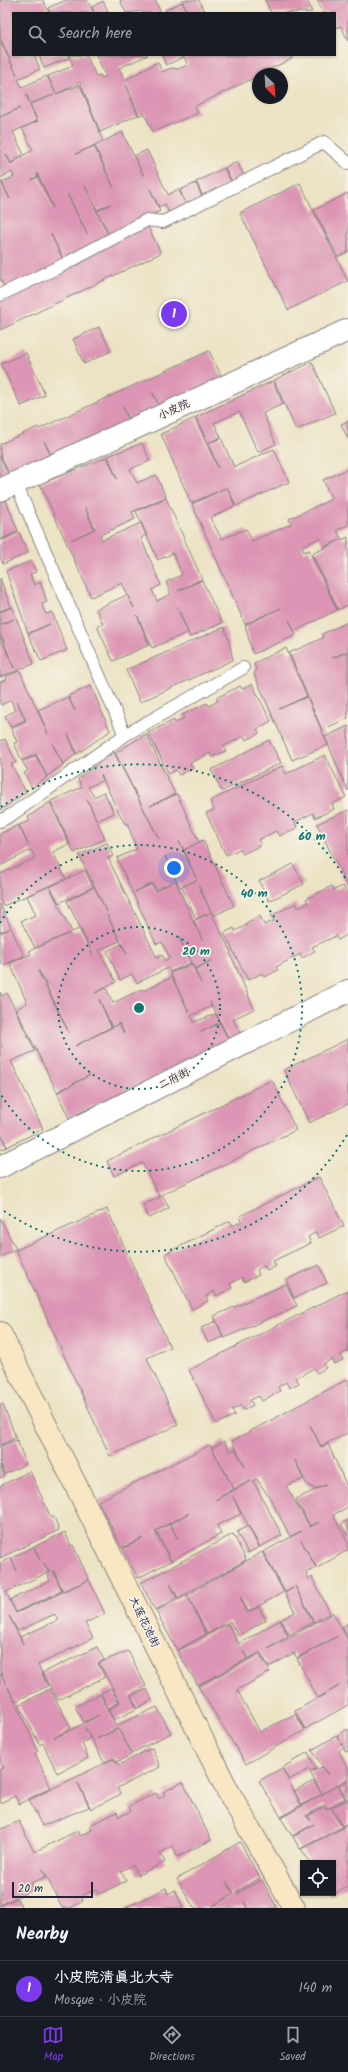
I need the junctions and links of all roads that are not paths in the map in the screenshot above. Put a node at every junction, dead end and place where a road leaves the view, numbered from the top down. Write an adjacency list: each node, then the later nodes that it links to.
1 (348, 163): 2 (lane)
2 (0, 295)
3 (348, 330): 4 (street, 小皮院)
4 (5, 486): 6 (lane)
5 (243, 668): 6 (lane)
6 (125, 735): 7 (lane)
7 (0, 821)
8 (348, 991): 9 (street, 二府街)
9 (0, 1167)
10 (0, 1333): 11 (street, 大莲花池街)
11 (294, 1908)

